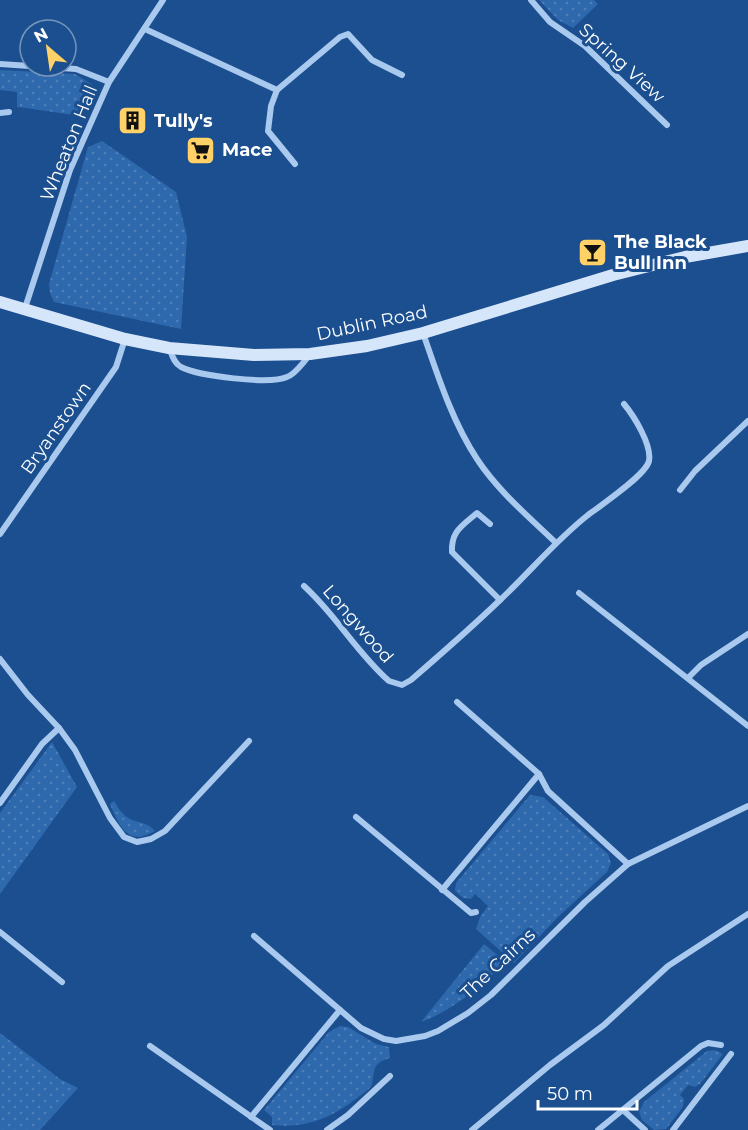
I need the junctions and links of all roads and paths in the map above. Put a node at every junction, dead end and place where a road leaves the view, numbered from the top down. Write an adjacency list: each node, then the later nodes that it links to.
1 (163, 0): 3 (street, Wheaton Hall)
2 (531, 0): 12 (street, Spring View)
3 (145, 29): 8 (street, Wheaton Hall); 9 (street)
4 (0, 64): 5 (street)
5 (18, 65)
6 (78, 70): 8 (street)
7 (402, 75): 9 (street)
8 (110, 82): 16 (street, Wheaton Hall)
9 (277, 90): 13 (street)
10 (9, 112): 11 (street)
11 (0, 113)
12 (667, 125)
13 (295, 164)
14 (748, 246): 17 (main road, Dublin Road)
15 (0, 302): 16 (main road, Dublin Road)
16 (25, 308): 18 (main road, Dublin Road)
17 (423, 333): 20 (main road, Dublin Road); 26 (street)
18 (125, 339): 19 (main road, Dublin Road); 25 (street, Bryanstown)
19 (170, 348): 20 (main road, Dublin Road); 20 (street)
20 (310, 354)
21 (624, 404): 26 (street, Longwood)
22 (748, 421): 23 (street)
23 (680, 490)
24 (490, 524): 29 (street)
25 (1, 530)
26 (556, 543): 29 (street, Longwood)
27 (304, 586): 29 (street, Longwood)
28 (579, 593): 32 (street)
29 (500, 600)
30 (748, 634): 32 (street)
31 (0, 659): 35 (street)
32 (688, 678): 34 (street)
33 (457, 702): 37 (street)
34 (748, 726)
35 (59, 728): 36 (street); 38 (street)
36 (249, 741)
37 (538, 774): 41 (street); 42 (street)
38 (0, 803)
39 (748, 806): 41 (street, The Cairns)
40 (356, 817): 42 (street)
41 (628, 864): 48 (street, The Cairns)
42 (442, 890): 43 (street)
43 (476, 912)
44 (748, 915): 57 (street)
45 (0, 932): 47 (street)
46 (254, 936): 48 (street, The Cairns)
47 (62, 982)
48 (340, 1010): 54 (street)
49 (721, 1045): 53 (street)
50 (150, 1046): 54 (street)
51 (730, 1054): 60 (street)
52 (390, 1076): 56 (street)
53 (623, 1110): 58 (street); 59 (street)
54 (251, 1117): 55 (street)
55 (270, 1130)
56 (327, 1130)
57 (472, 1130)
58 (598, 1130)
59 (645, 1130)
60 (673, 1130)

